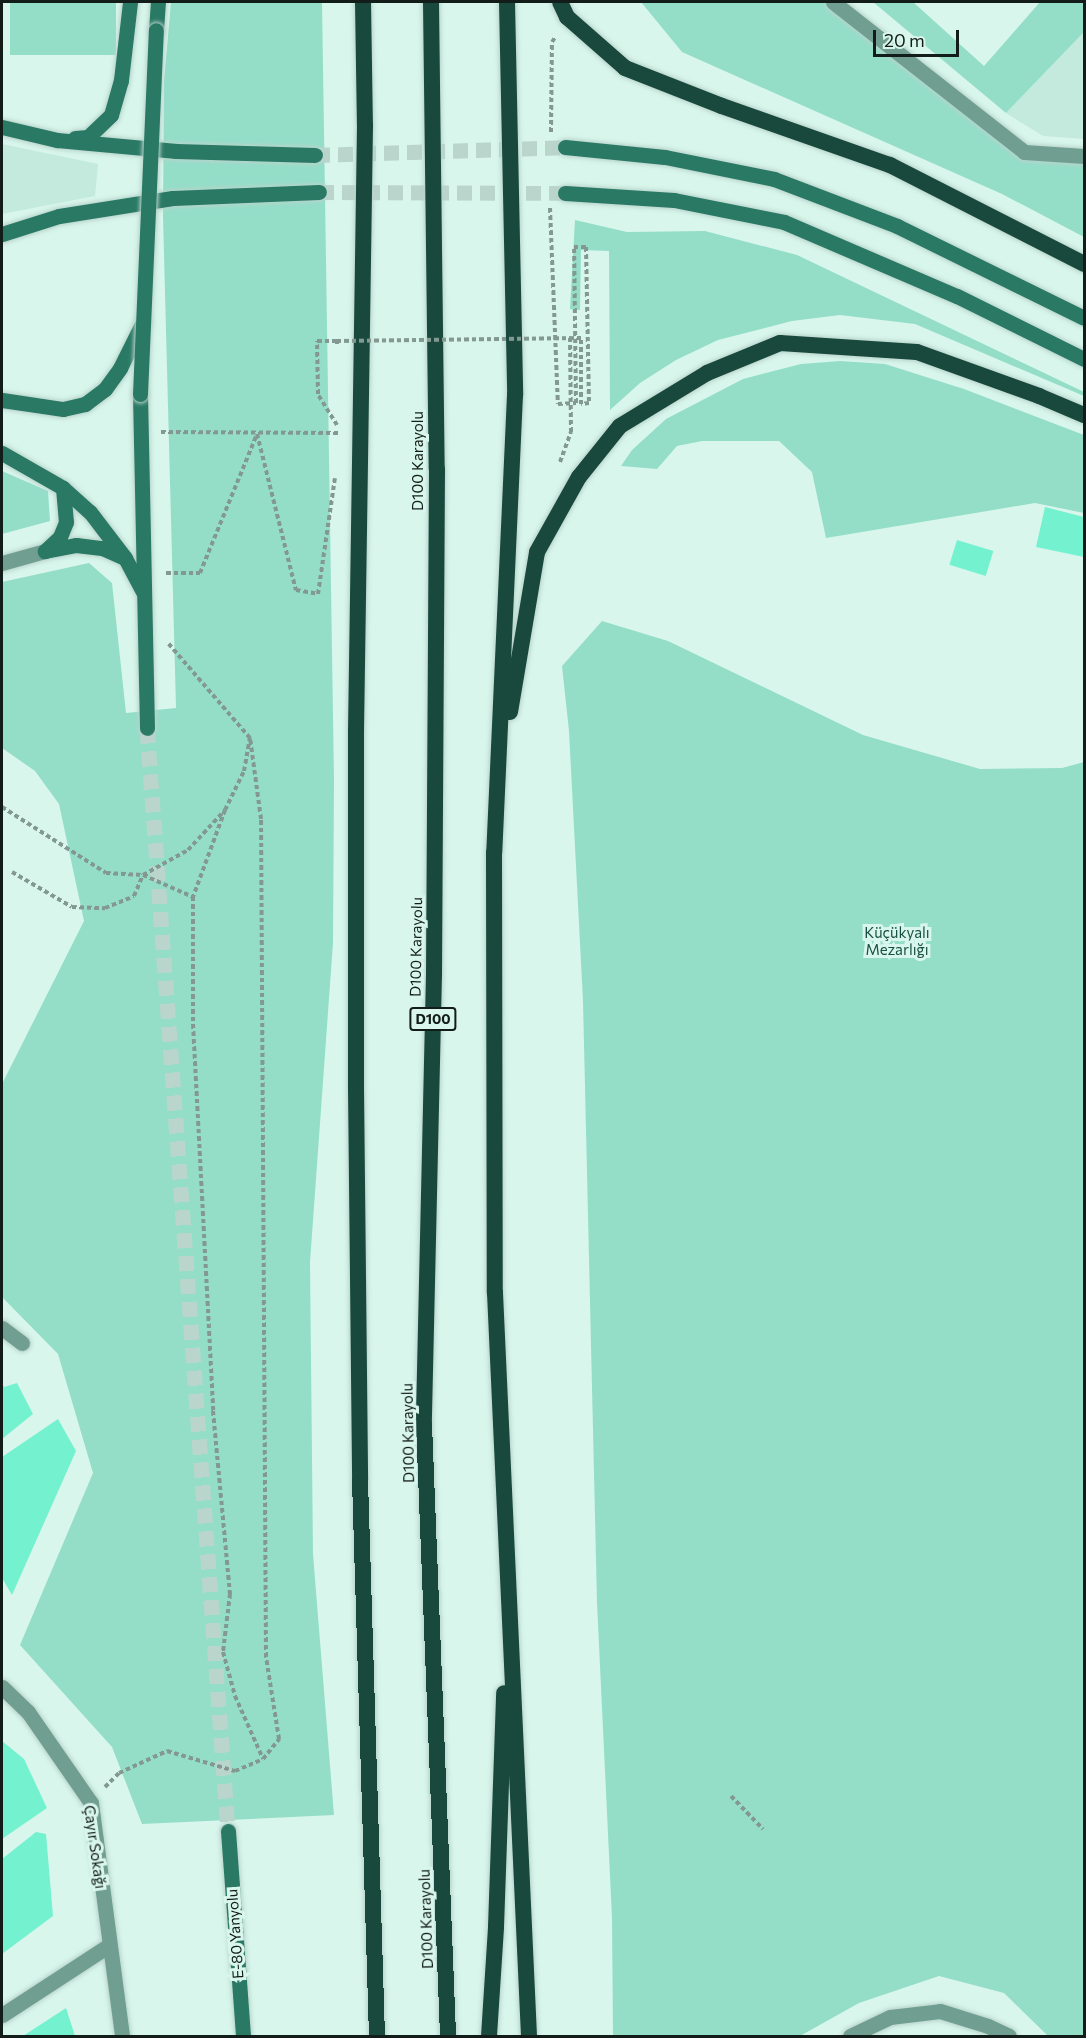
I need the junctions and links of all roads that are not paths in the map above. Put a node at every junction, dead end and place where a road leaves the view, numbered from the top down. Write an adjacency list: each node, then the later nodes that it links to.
1 (130, 2): 9 (main road)
2 (158, 2): 18 (main road, bridge)
3 (363, 2): 39 (highway)
4 (431, 2): 40 (highway, D100 Karayolu / D100)
5 (507, 2): 29 (highway)
6 (560, 2): 16 (highway)
7 (833, 2): 12 (street)
8 (2, 127): 9 (main road)
9 (57, 140): 11 (main road)
10 (565, 147): 17 (main road)
11 (315, 155)
12 (1084, 156)
13 (319, 192): 15 (main road)
14 (565, 193): 19 (main road)
15 (4, 233)
16 (1084, 264)
17 (1084, 318)
18 (143, 322): 20 (main road); 27 (main road, bridge)
19 (1084, 359)
20 (2, 400)
21 (1084, 415): 29 (highway)
22 (2, 453): 23 (main road)
23 (63, 488): 24 (main road); 25 (main road)
24 (45, 551): 25 (main road); 26 (street)
25 (125, 558): 27 (main road)
26 (2, 563)
27 (144, 594): 28 (main road)
28 (147, 728)
29 (494, 853): 32 (highway)
30 (2, 1328): 31 (street)
31 (22, 1343)
32 (508, 1575): 41 (highway); 42 (highway)
33 (2, 1687): 35 (street, Çayır Sokağı)
34 (228, 1831): 38 (main road, E-80 Yanyolu)
35 (108, 1946): 36 (street); 37 (street, Çayır Sokağı)
36 (2, 2015)
37 (122, 2037)
38 (243, 2037)
39 (377, 2037)
40 (448, 2037)
41 (489, 2037)
42 (529, 2037)
43 (850, 2037): 44 (street)
44 (1009, 2037)

